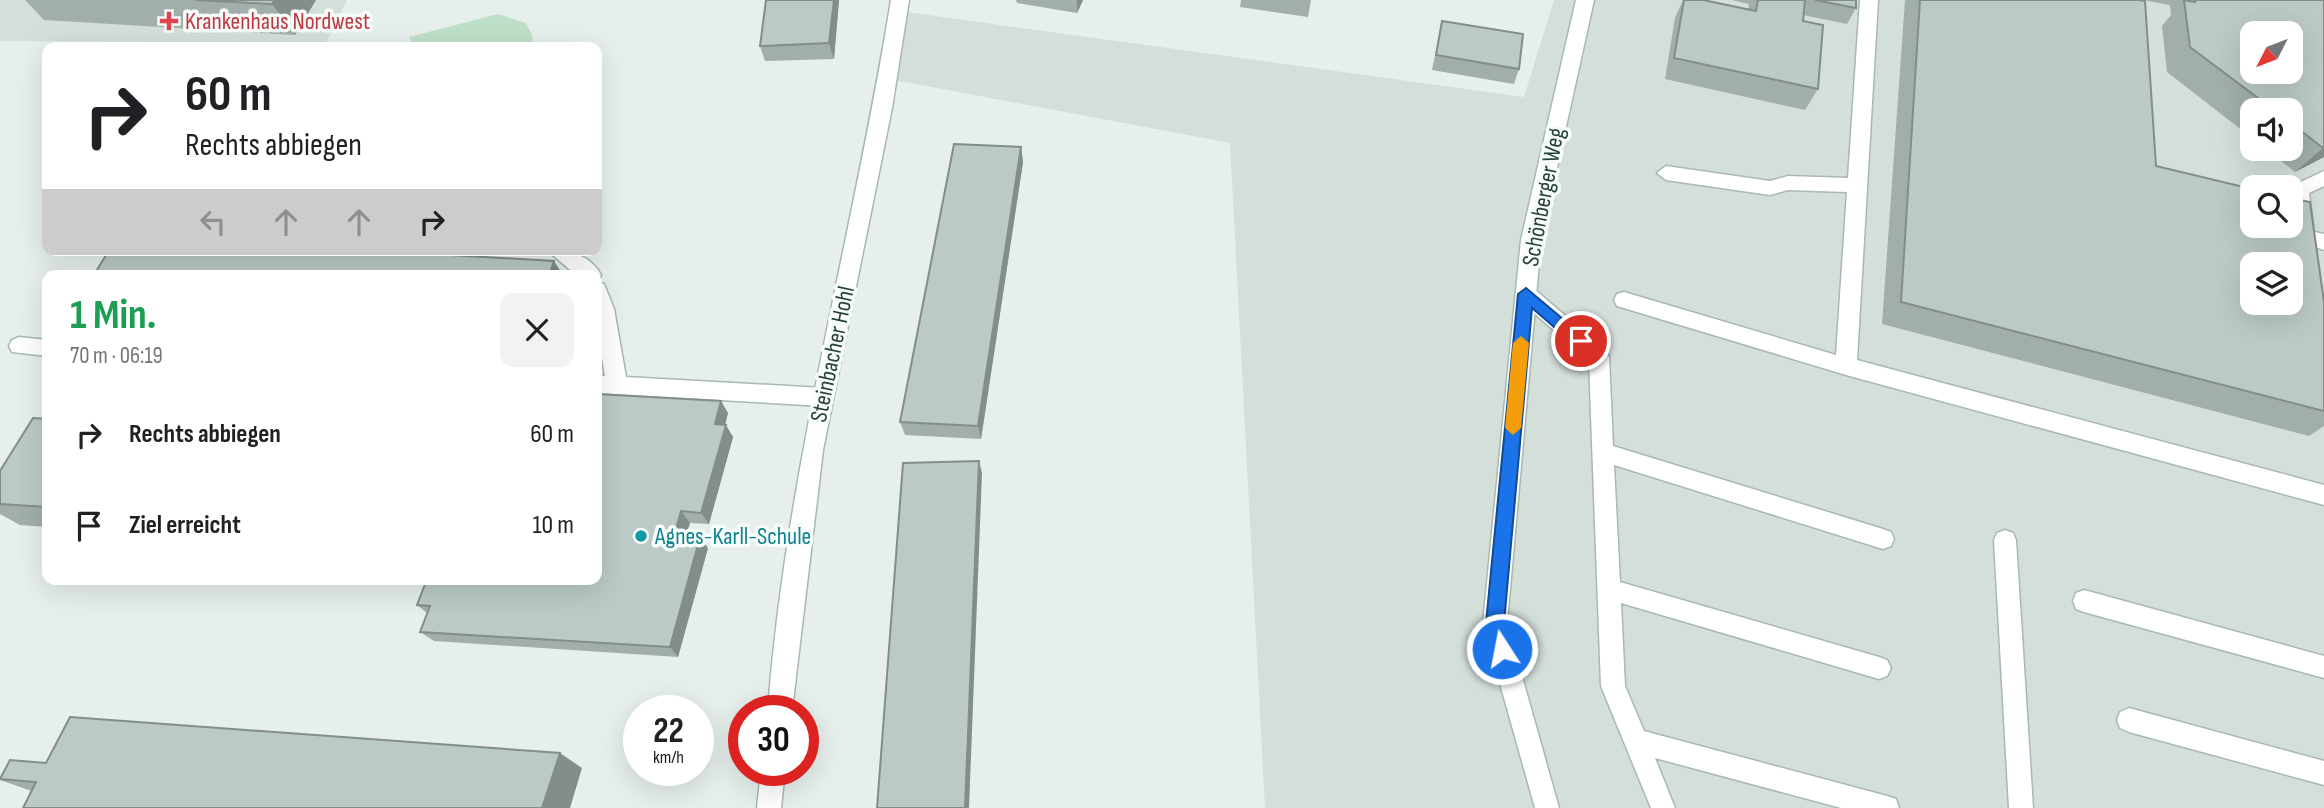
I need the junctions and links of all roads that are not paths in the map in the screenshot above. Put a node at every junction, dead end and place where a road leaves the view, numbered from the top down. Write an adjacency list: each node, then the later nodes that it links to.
1 (900, 0): 18 (street, Steinbacher Hohl)
2 (1585, 0): 11 (street, Schönberger Weg)
3 (1870, 0): 6 (street)
4 (1666, 173): 6 (street)
5 (2324, 178): 7 (street)
6 (1856, 185): 16 (street)
7 (2314, 240): 9 (street)
8 (565, 256): 10 (street)
9 (2310, 264)
10 (584, 270)
11 (1526, 294): 19 (street); 33 (street, Schönberger Weg)
12 (1624, 300): 16 (street)
13 (602, 304): 17 (street)
14 (19, 346): 15 (street)
15 (42, 348)
16 (1846, 366): 20 (street)
17 (607, 385): 18 (street)
18 (823, 397): 27 (street, Steinbacher Hohl)
19 (1603, 452): 21 (street); 23 (street)
20 (2324, 495)
21 (1883, 538)
22 (2005, 540): 36 (street)
23 (1609, 589): 26 (street); 29 (street)
24 (2084, 601): 25 (street)
25 (2324, 667)
26 (1878, 668)
27 (782, 695)
28 (2129, 720): 30 (street)
29 (1636, 741): 34 (street); 35 (street)
30 (2324, 774)
31 (771, 786): 32 (street)
32 (769, 808)
33 (1547, 808)
34 (1663, 808)
35 (1887, 808)
36 (2021, 808)

